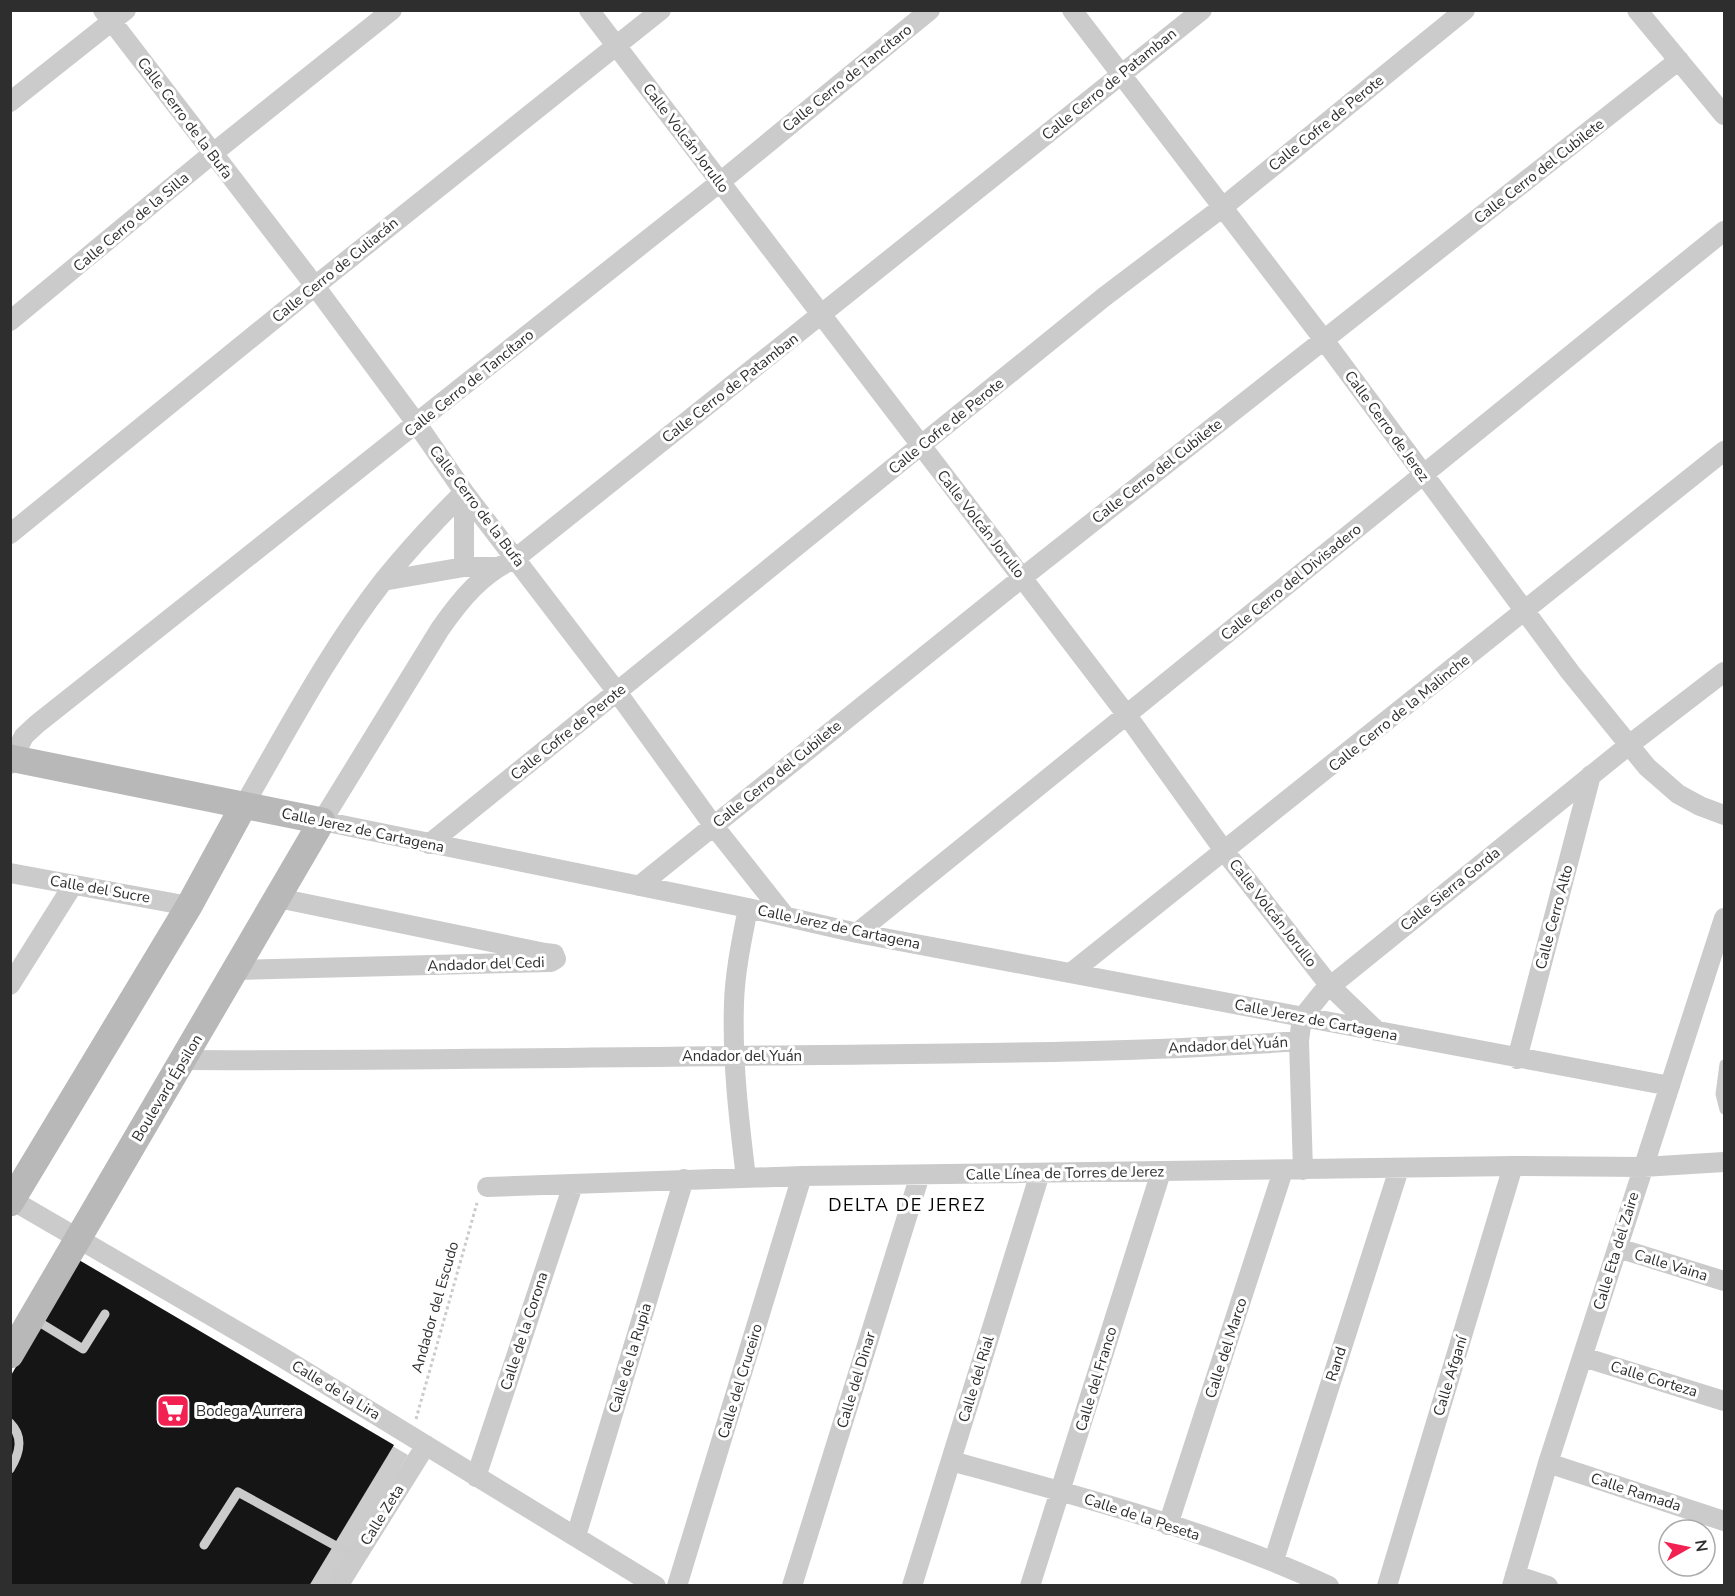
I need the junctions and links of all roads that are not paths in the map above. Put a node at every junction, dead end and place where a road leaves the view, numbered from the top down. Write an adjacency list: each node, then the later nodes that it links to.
1 (392, 10): 15 (street, Calle Cerro de la Silla)
2 (589, 10): 10 (street, Calle Volcán Jorullo)
3 (662, 10): 10 (street, Calle Cerro de Culiacán)
4 (930, 10): 16 (street, Calle Cerro de Tancítaro)
5 (1072, 10): 12 (street, Calle Cerro de Jerez)
6 (1202, 10): 12 (street, Calle Cerro de Patamban)
7 (1465, 10): 17 (street, Calle Cofre de Perote)
8 (1637, 10): 11 (street)
9 (114, 14): 13 (street); 15 (street, Calle Cerro de la Bufa)
10 (616, 47): 16 (street, Calle Volcán Jorullo); 19 (street, Calle Cerro de Culiacán)
11 (1679, 60): 14 (street); 22 (street, Calle Cerro del Cubilete)
12 (1120, 74): 17 (street, Calle Cerro de Jerez); 20 (street, Calle Cerro de Patamban)
13 (10, 102)
14 (1725, 115)
15 (212, 154): 19 (street, Calle Cerro de la Bufa); 21 (street, Calle Cerro de la Silla)
16 (719, 183): 20 (street, Calle Volcán Jorullo); 23 (street, Calle Cerro de Tancítaro)
17 (1223, 207): 22 (street, Calle Cerro de Jerez); 24 (street, Calle Cofre de Perote)
18 (1725, 231): 26 (street, Calle Cerro del Divisadero)
19 (315, 286): 23 (street, Calle Cerro de la Bufa); 28 (street, Calle Cerro de Culiacán)
20 (822, 315): 24 (street, Calle Volcán Jorullo); 29 (street, Calle Cerro de Patamban)
21 (10, 321)
22 (1324, 340): 26 (street, Calle Cerro de Jerez); 32 (street, Calle Cerro del Cubilete)
23 (417, 424): 27 (street, Calle Cerro de la Bufa); 39 (street, Calle Cerro de Tancítaro)
24 (921, 448): 32 (street, Calle Volcán Jorullo); 36 (street, Calle Cofre de Perote)
25 (1725, 451): 34 (street, Calle Cerro de la Malinche)
26 (1423, 476): 34 (street, Calle Cerro de Jerez); 37 (street, Calle Cerro del Divisadero)
27 (464, 492): 29 (street, Calle Cerro de la Bufa); 30 (street); 33 (street)
28 (10, 534)
29 (516, 558): 31 (street, Calle Cerro de Patamban); 36 (street, Calle Cerro de la Bufa)
30 (464, 567): 31 (street); 33 (street)
31 (495, 567): 43 (street, Calle Cerro de Patamban)
32 (1023, 577): 37 (street, Calle Volcán Jorullo); 44 (street, Calle Cerro del Cubilete)
33 (383, 581): 41 (street)
34 (1526, 611): 38 (street, Calle Cerro de Jerez); 46 (street, Calle Cerro de la Malinche)
35 (1725, 672): 38 (street, Calle Sierra Gorda)
36 (617, 692): 44 (street, Calle Cerro de la Bufa); 45 (street, Calle Cofre de Perote)
37 (1126, 714): 46 (street, Calle Volcán Jorullo); 55 (street, Calle Cerro del Divisadero)
38 (1629, 745): 40 (street, Calle Sierra Gorda); 42 (street, Calle Cerro de Jerez)
39 (11, 760): 41 (street, Calle Jerez de Cartagena)
40 (1591, 775): 59 (street, Calle Sierra Gorda); 64 (street, Calle Cerro Alto)
41 (244, 805): 43 (street, Calle Jerez de Cartagena); 51 (street)
42 (1725, 815)
43 (322, 821): 45 (street, Calle Jerez de Cartagena); 50 (street, Boulevard Épsilon)
44 (713, 825): 49 (street, Calle Cerro del Cubilete); 53 (street, Calle Cerro de la Bufa)
45 (429, 844): 49 (street, Calle Jerez de Cartagena)
46 (1226, 852): 57 (street, Calle Cerro de la Malinche); 59 (street, Calle Volcán Jorullo)
47 (10, 873): 48 (street, Calle del Sucre)
48 (74, 885): 51 (street, Calle del Sucre); 58 (street)
49 (639, 886): 52 (street, Calle Jerez de Cartagena)
50 (278, 898): 56 (street, Boulevard Épsilon); 56 (street, Andador del Cedi)
51 (189, 906): 83 (street)
52 (748, 908): 53 (street, Calle Jerez de Cartagena); 63 (street)
53 (785, 916): 55 (street, Calle Jerez de Cartagena)
54 (1725, 918): 67 (street, Calle Eta del Zaire)
55 (857, 933): 57 (street, Calle Jerez de Cartagena)
56 (237, 970): 65 (street, Boulevard Épsilon)
57 (1072, 972): 60 (street, Calle Jerez de Cartagena)
58 (10, 986)
59 (1330, 986): 60 (street, Calle Sierra Gorda); 61 (street, Calle Volcán Jorullo)
60 (1302, 1018): 61 (street, Calle Jerez de Cartagena); 62 (street)
61 (1379, 1032): 64 (street, Calle Jerez de Cartagena)
62 (1299, 1041): 63 (street, Andador del Yuán); 73 (street)
63 (735, 1056): 65 (street, Andador del Yuán); 79 (street)
64 (1517, 1059): 67 (street, Calle Jerez de Cartagena)
65 (184, 1060): 84 (street, Boulevard Épsilon)
66 (1725, 1064): 68 (lane)
67 (1670, 1086): 71 (street, Calle Eta del Zaire)
68 (1725, 1110)
69 (1723, 1163): 71 (street, Calle Línea de Torres de Jerez)
70 (1513, 1166): 71 (street, Calle Línea de Torres de Jerez); 72 (street, Calle Línea de Torres de Jerez); 113 (street, Calle Afganí)
71 (1642, 1167): 85 (street, Calle Eta del Zaire)
72 (1399, 1169): 73 (street, Calle Línea de Torres de Jerez); 104 (street, Rand)
73 (1303, 1170): 74 (street, Calle Línea de Torres de Jerez)
74 (1283, 1171): 75 (street, Calle Línea de Torres de Jerez); 100 (street, Calle del Marco)
75 (1161, 1172): 76 (street, Calle Línea de Torres de Jerez); 98 (street, Calle del Franco)
76 (1040, 1173): 77 (street, Calle Línea de Torres de Jerez); 94 (street, Calle del Rial)
77 (920, 1175): 78 (street, Calle Línea de Torres de Jerez); 109 (street, Calle del Dinar)
78 (802, 1176): 79 (street, Calle Línea de Torres de Jerez); 108 (street, Calle del Cruceiro)
79 (746, 1178): 80 (street, Calle Línea de Torres de Jerez)
80 (684, 1179): 81 (street, Calle Línea de Torres de Jerez); 101 (street, Calle de la Rupia)
81 (573, 1185): 82 (street, Calle Línea de Torres de Jerez); 97 (street, Calle de la Corona)
82 (487, 1187)
83 (14, 1188): 84 (street, Calle de la Lira)
84 (79, 1237): 88 (street, Boulevard Épsilon); 93 (street, Calle de la Lira)
85 (1618, 1248): 86 (street, Calle Vaina); 90 (street, Calle Eta del Zaire)
86 (1725, 1281)
87 (105, 1314): 88 (lane)
88 (32, 1318): 89 (street, Boulevard Épsilon)
89 (10, 1354)
90 (1583, 1357): 91 (street, Calle Corteza); 95 (street, Calle Eta del Zaire)
91 (1725, 1401)
92 (10, 1423): 96 (lane)
93 (418, 1440): 97 (street, Calle de la Lira); 103 (street, Calle Zeta)
94 (951, 1461): 98 (street, Calle de la Peseta); 110 (street, Calle del Rial)
95 (1548, 1463): 99 (street, Calle Ramada); 105 (street, Calle Eta del Zaire)
96 (10, 1469)
97 (476, 1477): 101 (street, Calle de la Lira)
98 (1061, 1491): 100 (street, Calle de la Peseta); 111 (street, Calle del Franco)
99 (1725, 1521)
100 (1168, 1525): 104 (street, Calle de la Peseta)
101 (576, 1536): 107 (street, Calle de la Lira)
102 (204, 1545): 103 (lane)
103 (356, 1557): 106 (street, Calle Zeta)
104 (1274, 1560): 112 (street, Calle de la Peseta)
105 (1514, 1580): 114 (street)
106 (338, 1586)
107 (656, 1586)
108 (677, 1586)
109 (792, 1586)
110 (912, 1586)
111 (1030, 1586)
112 (1329, 1586)
113 (1387, 1586)
114 (1548, 1586)

